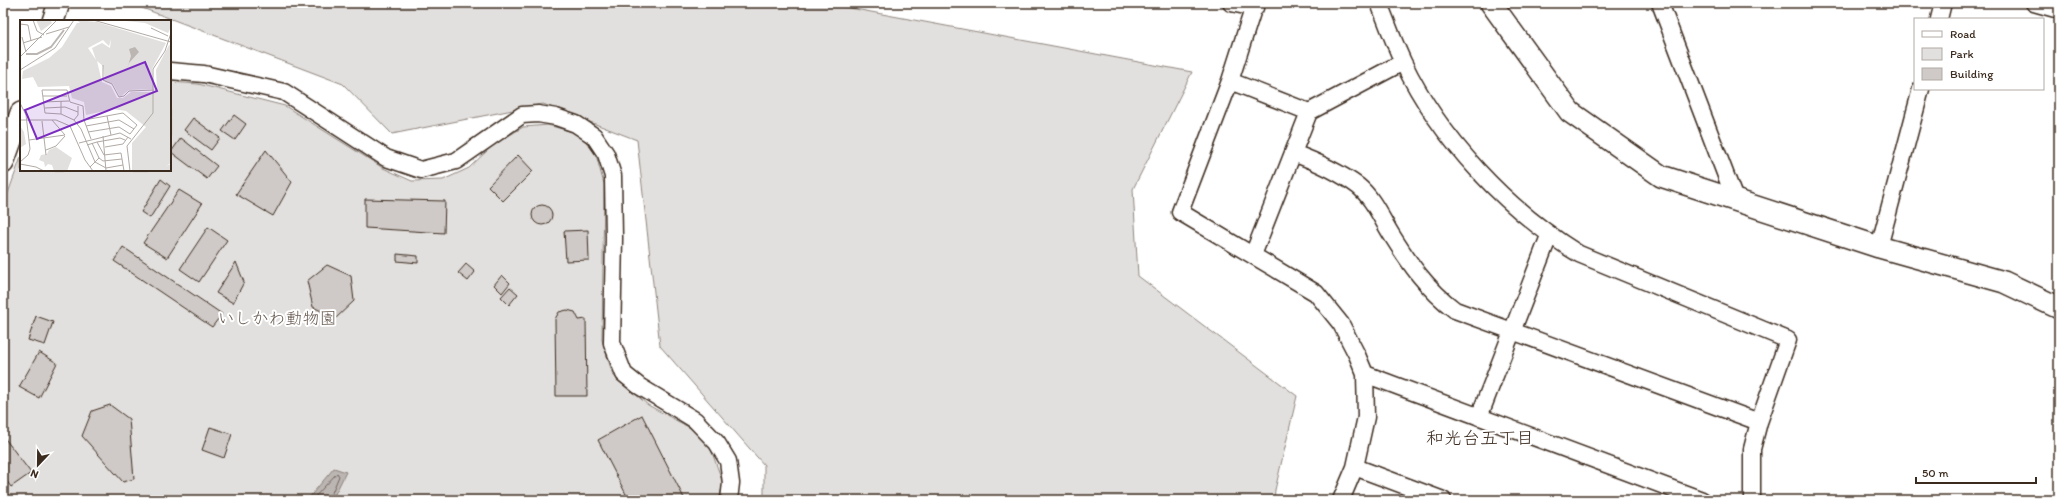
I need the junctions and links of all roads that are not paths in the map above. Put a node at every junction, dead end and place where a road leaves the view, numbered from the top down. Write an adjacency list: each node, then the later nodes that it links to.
1 (59, 3): 11 (street)
2 (1231, 3): 8 (street)
3 (1379, 3): 12 (street)
4 (1491, 3): 20 (street)
5 (1660, 3): 20 (street)
6 (1943, 3): 10 (street)
7 (2034, 3): 9 (street)
8 (1255, 6): 14 (street)
9 (2059, 10)
10 (1939, 18)
11 (53, 20)
12 (1403, 62): 16 (street); 21 (street)
13 (171, 72): 30 (street)
14 (1230, 81): 16 (street); 23 (street)
15 (1922, 90): 22 (street)
16 (1309, 112): 18 (street)
17 (20, 116): 19 (street)
18 (1293, 153): 23 (street); 25 (street)
19 (3, 163)
20 (1736, 202): 22 (street)
21 (1549, 236): 25 (street); 28 (street)
22 (1880, 247): 24 (street)
23 (1253, 255): 26 (street)
24 (2059, 308)
25 (1511, 331): 27 (street); 28 (street)
26 (1365, 374): 27 (street); 29 (street)
27 (1479, 417): 33 (street)
28 (1759, 422): 34 (street)
29 (1355, 467): 31 (street); 32 (street)
30 (729, 500)
31 (1341, 500)
32 (1443, 500)
33 (1702, 500)
34 (1752, 500)

